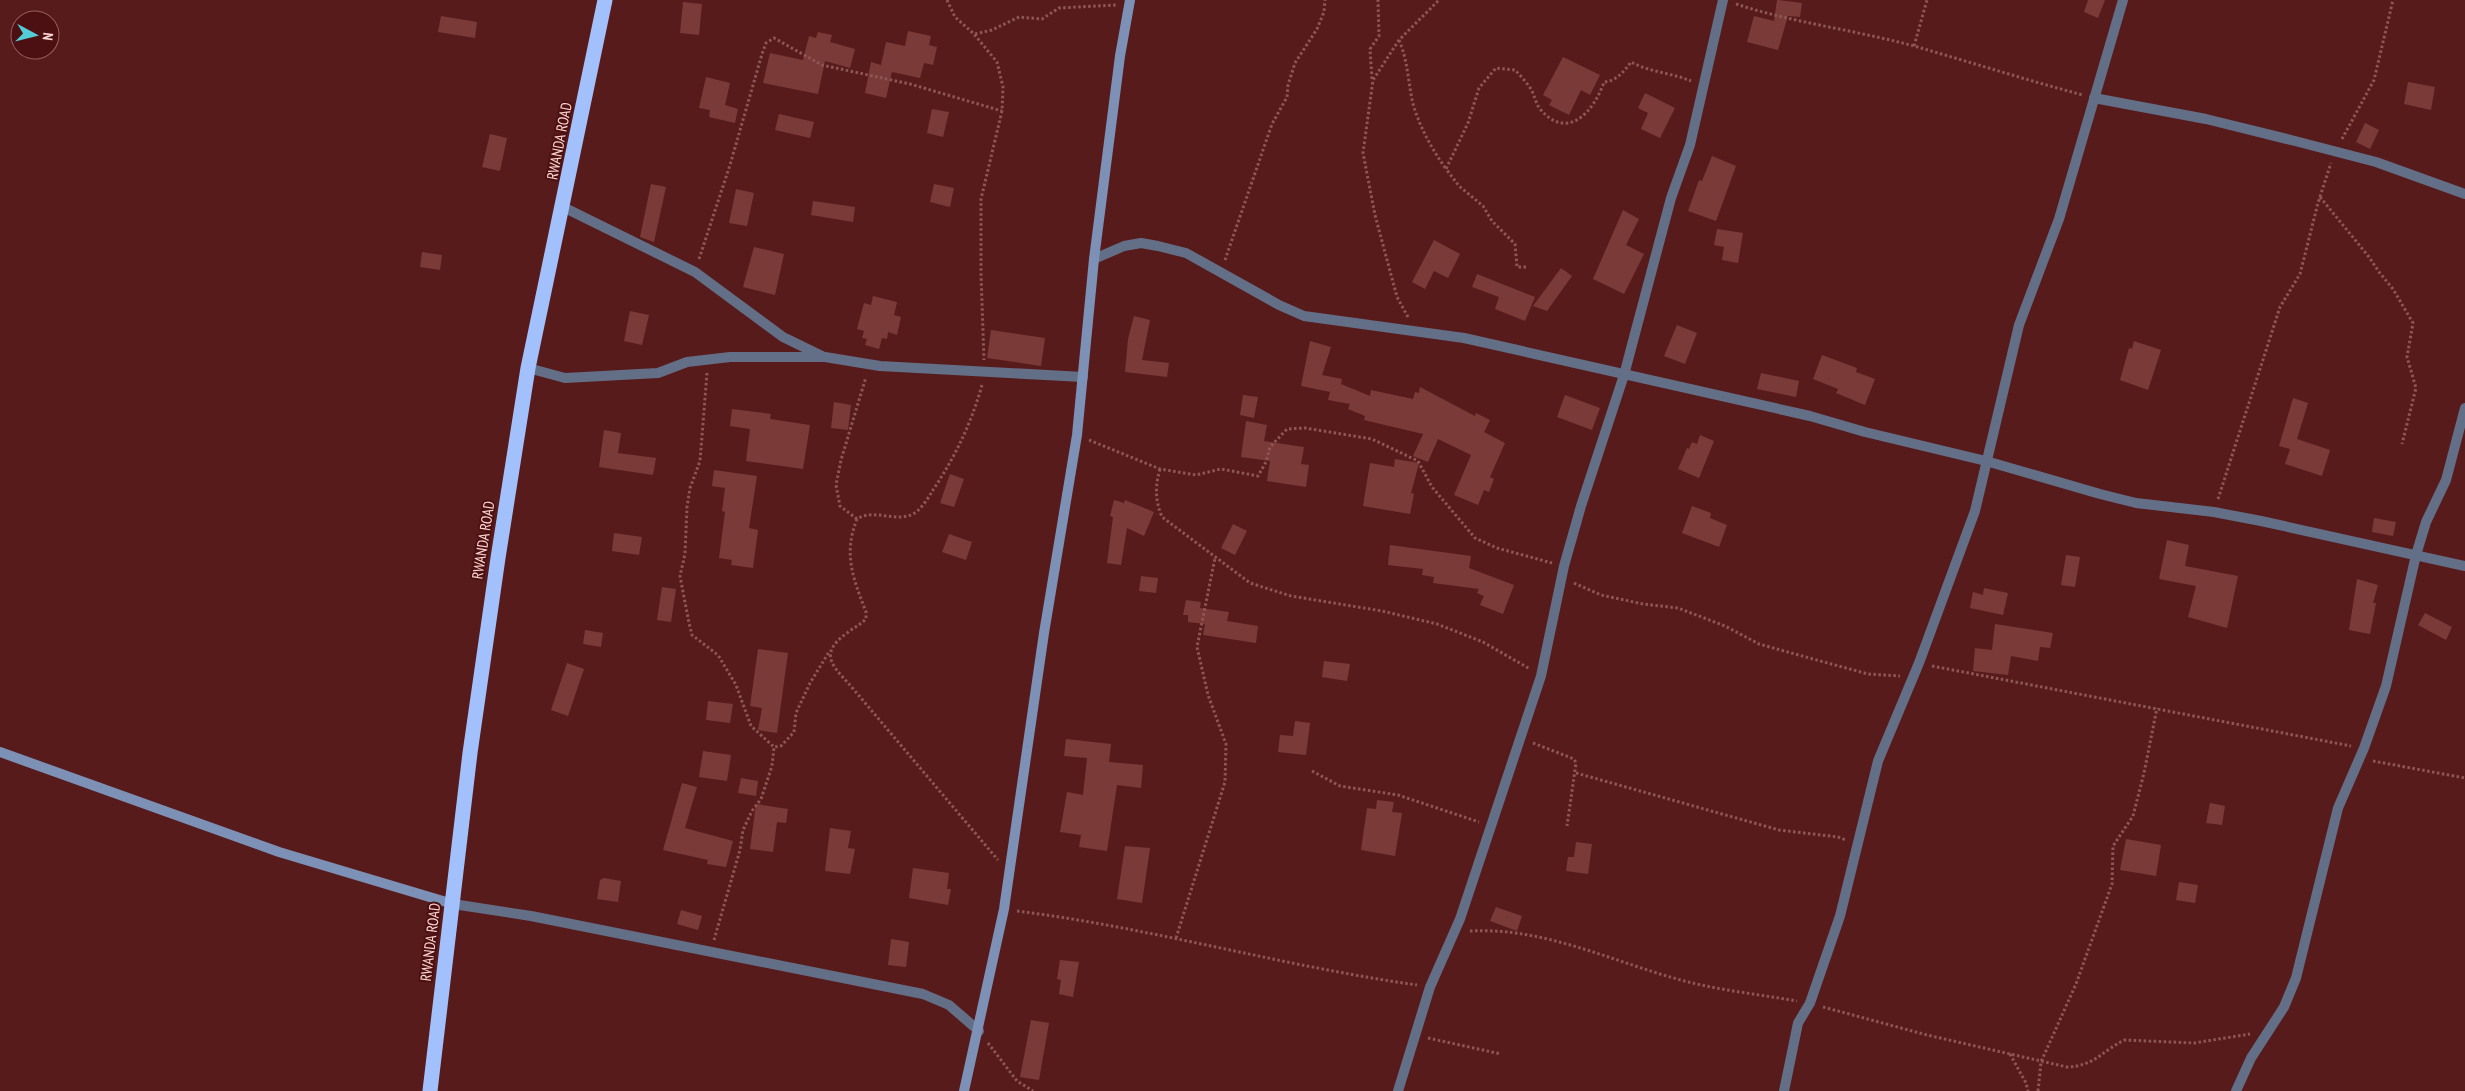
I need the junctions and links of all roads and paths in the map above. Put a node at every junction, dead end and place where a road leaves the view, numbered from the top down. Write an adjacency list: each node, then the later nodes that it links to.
1 (605, 0): 22 (highway, RWANDA ROAD)
2 (947, 0): 11 (path)
3 (1325, 0): 26 (path)
4 (1378, 0): 14 (path)
5 (1439, 0): 12 (path)
6 (1723, 0): 13 (path); 15 (street)
7 (1927, 0): 13 (path)
8 (2123, 0): 16 (street)
9 (2393, 0): 18 (path)
10 (1130, 1): 11 (path); 23 (street)
11 (974, 34): 17 (path)
12 (1398, 40): 14 (path); 19 (path)
13 (1914, 46): 16 (path)
14 (1372, 80): 27 (path)
15 (1704, 85): 19 (path); 33 (street)
16 (2094, 98): 18 (street); 38 (street)
17 (1002, 111): 25 (path); 32 (path)
18 (2335, 151): 20 (street); 21 (path)
19 (1446, 169): 24 (path)
20 (2465, 194)
21 (2320, 196): 37 (path); 40 (path)
22 (563, 207): 25 (street); 31 (highway, RWANDA ROAD)
23 (1094, 259): 26 (street); 34 (street)
24 (1526, 267)
25 (695, 272): 28 (street)
26 (1220, 272): 27 (street)
27 (1416, 330): 33 (street)
28 (825, 357): 29 (street); 30 (street)
29 (708, 360): 31 (street); 53 (path)
30 (880, 366): 32 (street); 41 (path)
31 (528, 368): 63 (highway, RWANDA ROAD)
32 (985, 373): 34 (street); 41 (path)
33 (1624, 375): 38 (street); 44 (street)
34 (1083, 377): 36 (street)
35 (2465, 408): 42 (street)
36 (1077, 435): 39 (path); 62 (street)
37 (2402, 444)
38 (1986, 461): 40 (street); 48 (street)
39 (1160, 469): 43 (path); 44 (path)
40 (2214, 512): 42 (street)
41 (857, 519): 47 (path)
42 (2416, 555): 45 (street); 55 (street)
43 (1215, 558): 49 (path); 66 (path)
44 (1564, 566): 46 (street)
45 (2465, 566)
46 (1561, 581): 49 (street); 50 (path)
47 (829, 652): 53 (path); 62 (path)
48 (1919, 663): 50 (street); 51 (path)
49 (1541, 676): 52 (street)
50 (1913, 677): 61 (street)
51 (2157, 708): 55 (path); 75 (path)
52 (1522, 735): 57 (path); 59 (street)
53 (774, 747): 67 (path)
54 (0, 752): 63 (street)
55 (2362, 753): 58 (path); 71 (street)
56 (1312, 771): 59 (path)
57 (1576, 773): 60 (path); 61 (path)
58 (2465, 778)
59 (1491, 825): 65 (street)
60 (1567, 826)
61 (1858, 844): 69 (street)
62 (1009, 872): 64 (street)
63 (453, 904): 67 (street); 76 (highway, RWANDA ROAD)
64 (1004, 909): 66 (path); 70 (street)
65 (1454, 932): 68 (street); 69 (path)
66 (1176, 938): 68 (path)
67 (710, 953): 70 (street)
68 (1430, 987): 72 (street)
69 (1810, 1003): 74 (path); 80 (street)
70 (979, 1030): 77 (street); 78 (path)
71 (2271, 1030): 75 (path); 83 (street)
72 (1415, 1034): 73 (path); 79 (street)
73 (1501, 1054)
74 (2010, 1054): 75 (path); 81 (path)
75 (2041, 1062): 82 (path)
76 (430, 1091)
77 (964, 1091)
78 (1033, 1091)
79 (1398, 1091)
80 (1784, 1091)
81 (2028, 1091)
82 (2038, 1091)
83 (2236, 1091)

